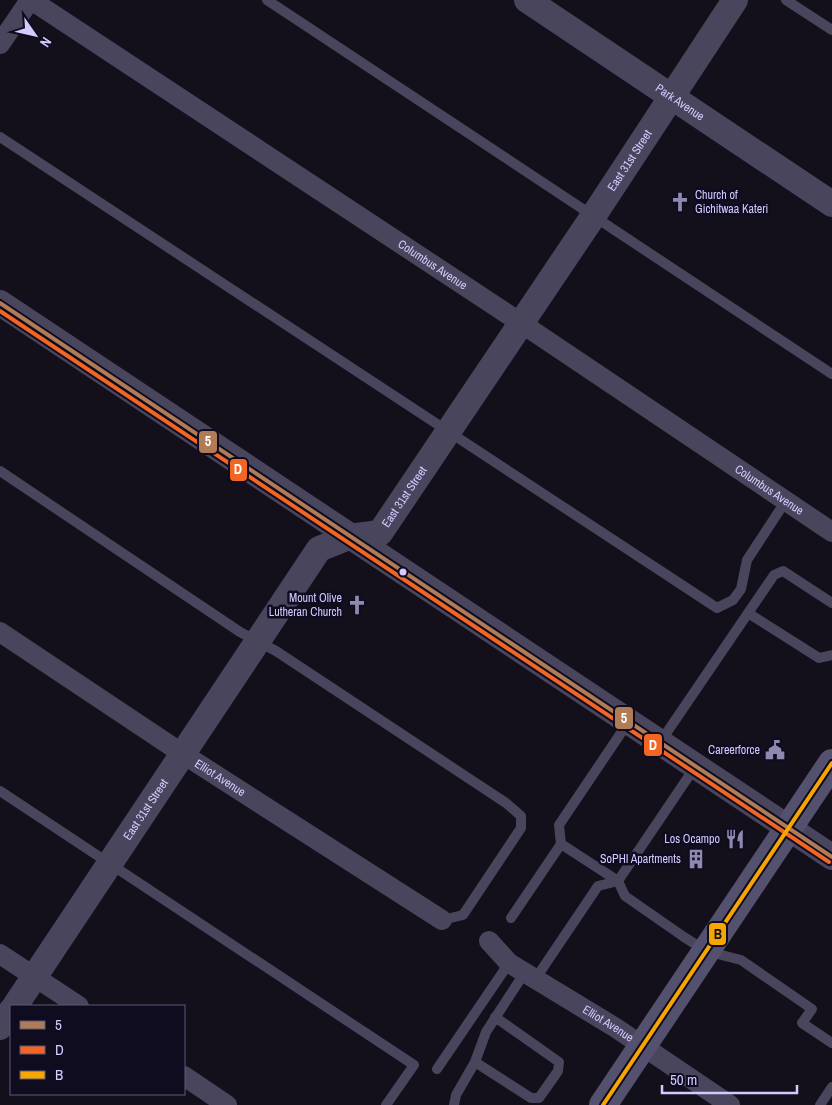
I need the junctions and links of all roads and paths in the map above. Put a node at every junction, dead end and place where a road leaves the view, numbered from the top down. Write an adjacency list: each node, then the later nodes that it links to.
1 (30, 0): 7 (street); 13 (street, Columbus Avenue)
2 (267, 0): 11 (lane)
3 (527, 0): 8 (street, Park Avenue)
4 (735, 0): 8 (street, East 31st Street)
5 (786, 0): 6 (lane)
6 (832, 30)
7 (0, 44)
8 (671, 97): 10 (street, Park Avenue); 11 (street, East 31st Street)
9 (0, 136): 15 (lane)
10 (832, 204)
11 (594, 215): 13 (street, East 31st Street); 14 (lane)
12 (0, 303): 19 (street)
13 (522, 323): 15 (street, East 31st Street); 17 (street, Columbus Avenue)
14 (832, 374)
15 (448, 431): 17 (lane); 19 (street, East 31st Street)
16 (0, 471): 23 (lane)
17 (785, 502): 18 (street, Columbus Avenue)
18 (832, 532)
19 (349, 537): 23 (street, East 31st Street); 25 (street)
20 (832, 603): 21 (lane)
21 (748, 613): 24 (lane); 26 (lane)
22 (0, 632): 27 (street, Elliot Avenue)
23 (258, 640): 27 (street, East 31st Street); 37 (lane)
24 (832, 654)
25 (629, 721): 26 (street); 32 (lane)
26 (660, 742): 29 (street)
27 (183, 754): 34 (street, East 31st Street); 37 (street, Elliot Avenue)
28 (832, 763): 31 (main road)
29 (696, 766): 31 (street); 35 (lane)
30 (0, 791): 34 (lane)
31 (789, 827): 33 (street); 39 (main road)
32 (561, 844): 35 (lane); 36 (lane)
33 (832, 857)
34 (108, 863): 42 (street, East 31st Street); 55 (lane)
35 (618, 881): 39 (lane); 41 (lane)
36 (510, 918)
37 (442, 920)
38 (490, 941): 41 (street, Elliot Avenue)
39 (706, 950): 48 (lane); 49 (main road)
40 (0, 954): 42 (street)
41 (523, 971): 46 (lane); 49 (street, Elliot Avenue); 51 (lane)
42 (35, 976): 43 (street, East 31st Street); 44 (street)
43 (15, 1005)
44 (78, 1005)
45 (10, 1012): 47 (street)
46 (495, 1017): 50 (lane); 50 (lane)
47 (0, 1027)
48 (832, 1043)
49 (642, 1045): 57 (main road); 58 (street, Elliot Avenue)
50 (476, 1062): 56 (lane)
51 (437, 1069)
52 (185, 1077): 54 (street)
53 (832, 1087): 59 (lane)
54 (227, 1105)
55 (386, 1105)
56 (454, 1105)
57 (602, 1105)
58 (730, 1105)
59 (820, 1105)

